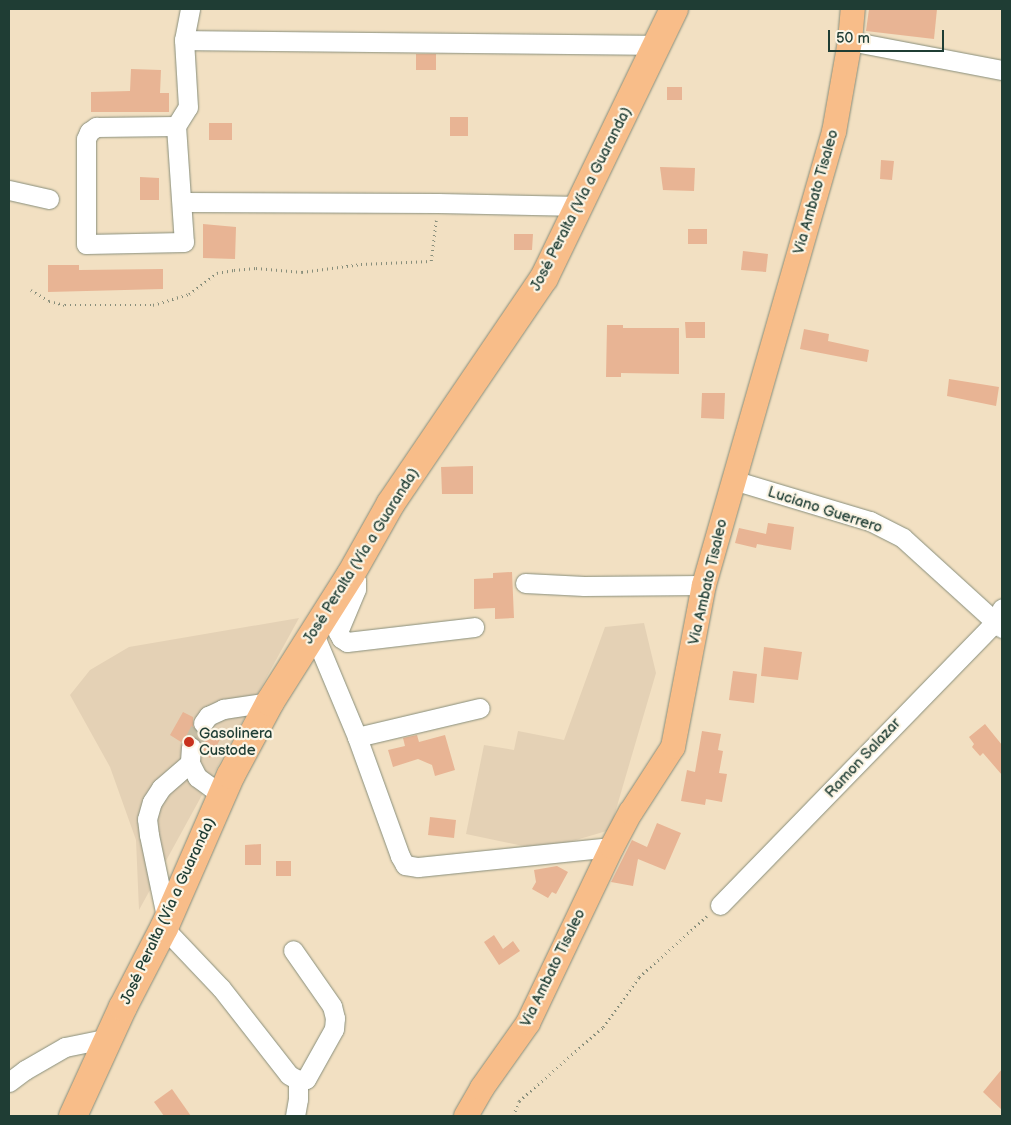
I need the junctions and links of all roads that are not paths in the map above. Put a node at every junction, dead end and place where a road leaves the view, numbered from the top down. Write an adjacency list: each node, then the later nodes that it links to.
1 (190, 9): 4 (street)
2 (674, 9): 6 (highway, José Peralta (Vía a Guaranda))
3 (853, 9): 5 (main road, Via Ambato Tisaleo)
4 (184, 40): 6 (street); 8 (street)
5 (850, 41): 7 (street); 13 (main road, Via Ambato Tisaleo)
6 (657, 45): 12 (highway, José Peralta (Vía a Guaranda))
7 (1002, 70)
8 (176, 126): 11 (street); 11 (street)
9 (9, 190): 10 (street)
10 (49, 199)
11 (182, 202): 12 (street)
12 (581, 206): 14 (highway, José Peralta (Vía a Guaranda))
13 (733, 480): 16 (main road, Via Ambato Tisaleo); 17 (street, Luciano Guerrero)
14 (351, 574): 18 (street); 19 (highway, José Peralta (Vía a Guaranda))
15 (525, 583): 16 (street)
16 (704, 585): 25 (main road, Via Ambato Tisaleo)
17 (1000, 619): 26 (street, Ramon Salazar)
18 (474, 627)
19 (314, 634): 20 (highway, José Peralta (Vía a Guaranda)); 23 (street)
20 (270, 702): 22 (street); 24 (highway, José Peralta (Vía a Guaranda))
21 (480, 708): 23 (street)
22 (203, 723)
23 (357, 737): 25 (street)
24 (222, 795): 27 (highway, José Peralta (Vía a Guaranda)); 27 (street)
25 (612, 847): 34 (main road, Via Ambato Tisaleo)
26 (720, 905)
27 (165, 924): 29 (highway, José Peralta (Vía a Guaranda)); 30 (street)
28 (293, 950): 30 (street)
29 (108, 1038): 31 (street); 32 (highway, José Peralta (Vía a Guaranda))
30 (298, 1080): 33 (street)
31 (9, 1082)
32 (73, 1116)
33 (294, 1116)
34 (466, 1116)

